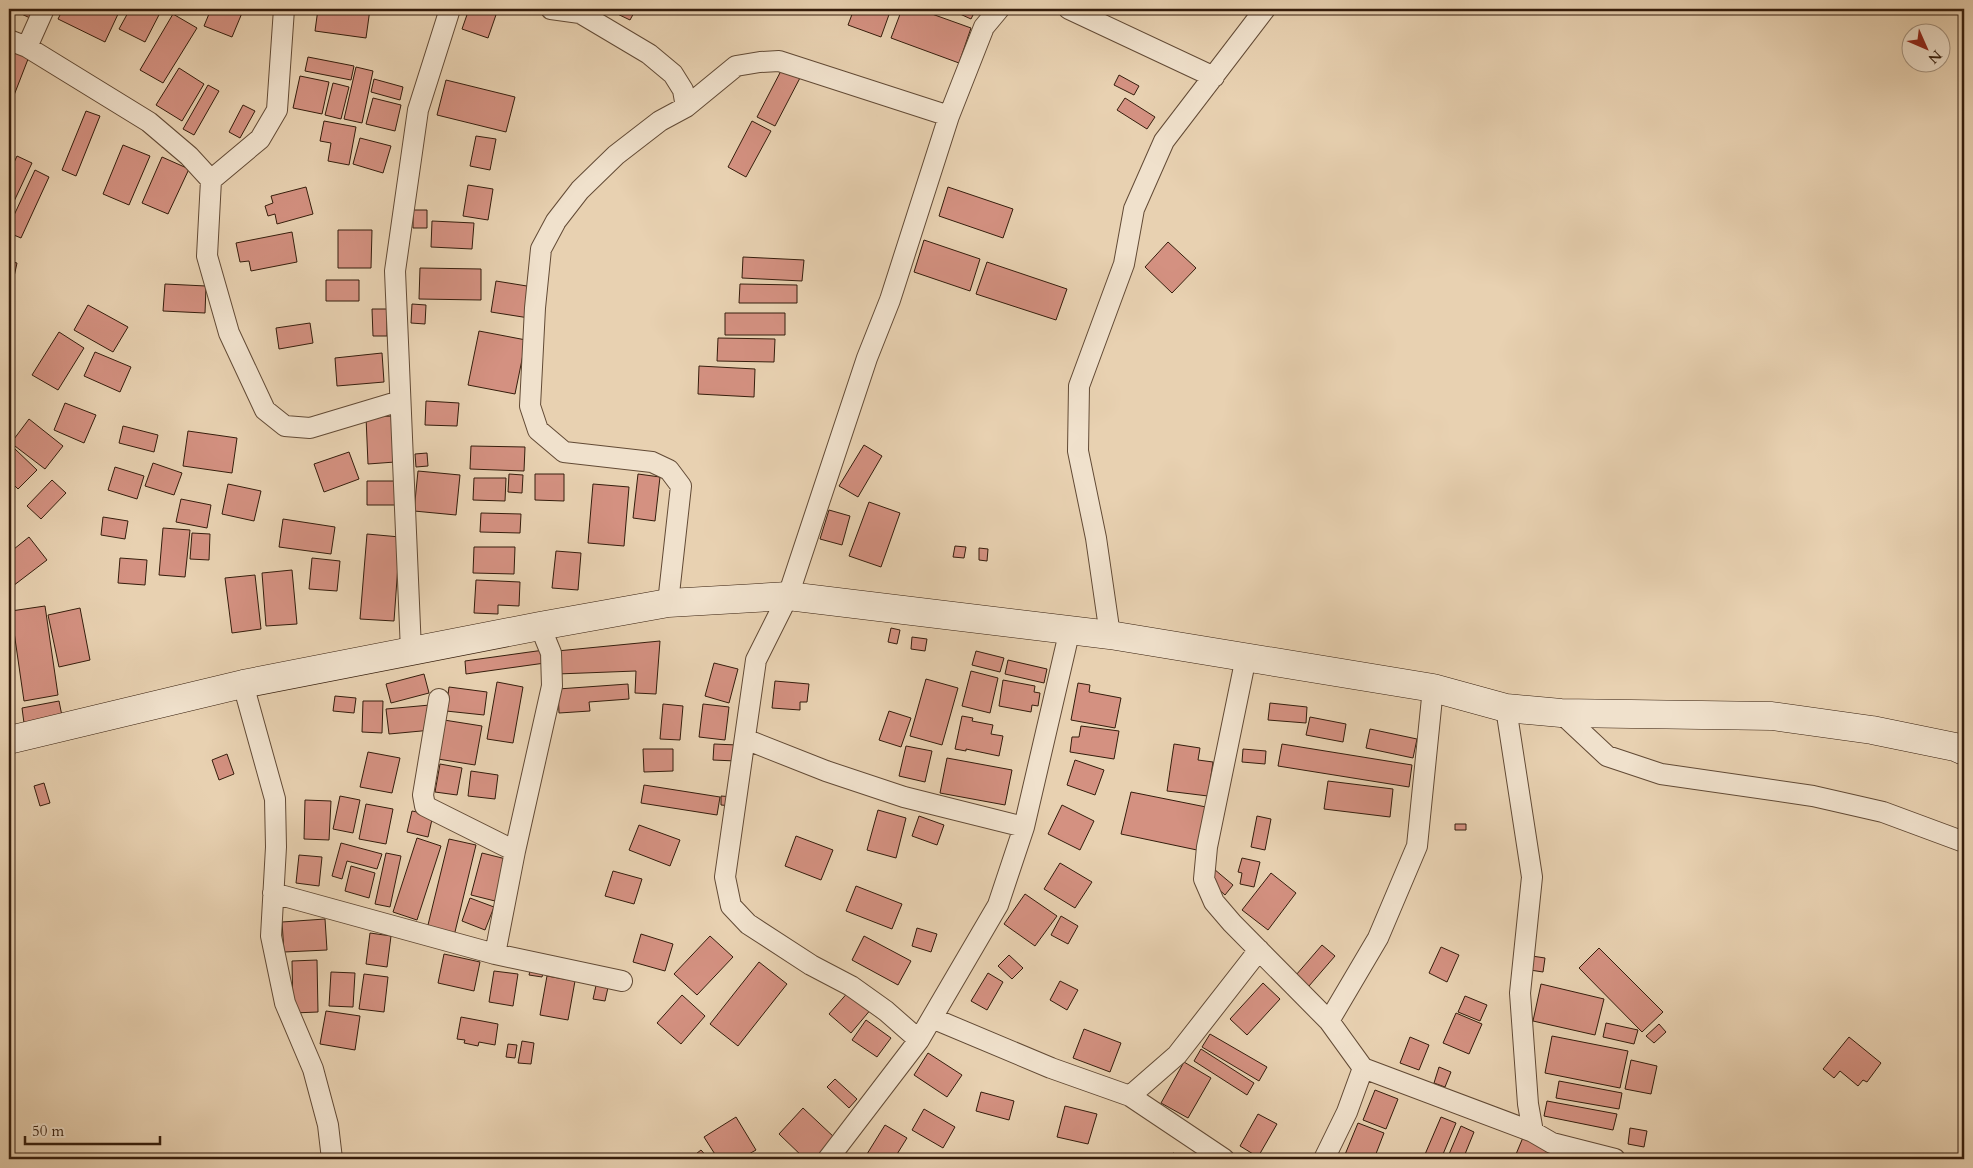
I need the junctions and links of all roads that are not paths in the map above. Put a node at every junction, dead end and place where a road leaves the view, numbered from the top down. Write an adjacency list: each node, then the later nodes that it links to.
1 (44, 9): 9 (street)
2 (284, 9): 13 (street)
3 (450, 9): 14 (street)
4 (551, 9): 11 (street)
5 (999, 9): 12 (street)
6 (1069, 9): 10 (street)
7 (1265, 9): 10 (street)
8 (9, 40): 9 (street)
9 (27, 48): 13 (street)
10 (1214, 77): 19 (street)
11 (686, 107): 12 (street); 16 (street)
12 (949, 116): 15 (street)
13 (211, 180): 14 (street)
14 (400, 401): 20 (street)
15 (788, 596): 16 (street); 18 (street); 27 (street)
16 (668, 603): 17 (street)
17 (540, 626): 20 (street); 32 (street)
18 (1070, 629): 19 (street); 30 (street)
19 (1110, 635): 21 (street)
20 (411, 651): 22 (street)
21 (1246, 657): 23 (street); 34 (street)
22 (244, 684): 28 (street); 33 (street)
23 (1433, 688): 25 (street); 38 (street)
24 (439, 699): 32 (street)
25 (1506, 708): 26 (street); 42 (street)
26 (1561, 713): 29 (street); 31 (street)
27 (745, 739): 30 (street); 39 (street)
28 (9, 740)
29 (1964, 752)
30 (1024, 827): 37 (street)
31 (1964, 842)
32 (515, 851): 35 (street)
33 (272, 893): 35 (street); 43 (street)
34 (1259, 950): 38 (street); 41 (street)
35 (496, 954): 36 (street)
36 (622, 981)
37 (932, 1018): 39 (street); 41 (street)
38 (1329, 1021): 40 (street)
39 (919, 1040): 44 (street)
40 (1363, 1068): 42 (street); 46 (street)
41 (1130, 1096): 45 (street)
42 (1532, 1132): 47 (street)
43 (332, 1159)
44 (828, 1159)
45 (1224, 1159)
46 (1324, 1159)
47 (1615, 1159)

